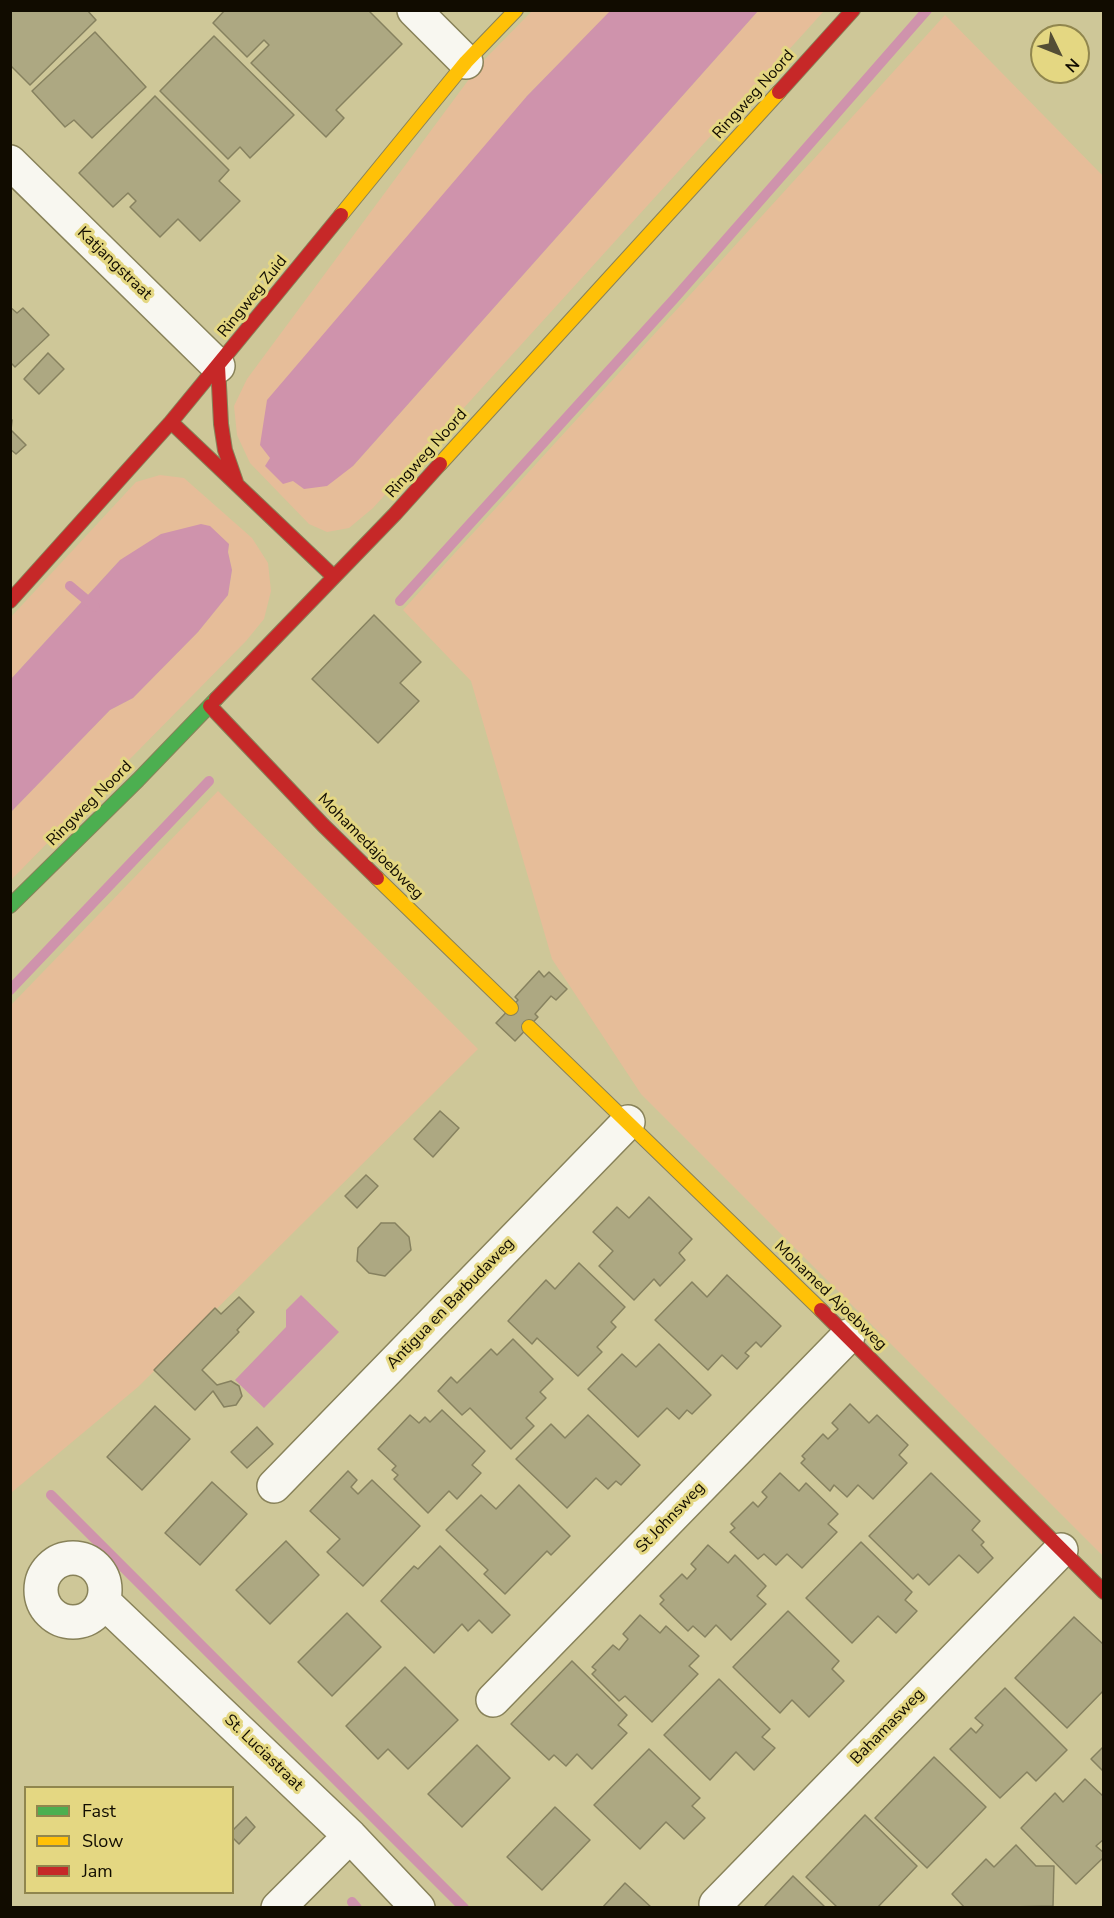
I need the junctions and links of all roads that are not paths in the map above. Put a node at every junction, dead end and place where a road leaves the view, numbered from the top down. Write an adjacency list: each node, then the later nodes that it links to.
1 (414, 10): 4 (street)
2 (516, 10): 4 (street, Ringweg Zuid)
3 (853, 10): 9 (street, Ringweg Noord)
4 (466, 62): 6 (street, Ringweg Zuid)
5 (10, 162): 6 (street, Katjangstraat)
6 (218, 366): 7 (street, Ringweg Zuid); 8 (street)
7 (171, 422): 8 (street); 10 (street, Ringweg Zuid)
8 (237, 483): 9 (street)
9 (334, 577): 11 (street, Ringweg Noord)
10 (10, 601)
11 (210, 706): 12 (street, Ringweg Noord); 13 (street, Mohamedajoebweg)
12 (10, 906)
13 (510, 1008)
14 (529, 1027): 15 (street, Mohamed Ajoebweg)
15 (628, 1122): 16 (street, Mohamed Ajoebweg); 17 (street, Antigua en Barbudaweg)
16 (848, 1336): 18 (street, Mohamed Ajoebweg); 21 (street, St Johnsweg)
17 (274, 1486)
18 (1061, 1550): 19 (street, Mohamed Ajoebweg); 23 (street, Bahamasweg)
19 (1104, 1592)
20 (103, 1601): 22 (street, St. Luciastraat)
21 (494, 1700)
22 (350, 1836): 24 (street); 25 (street, St. Luciastraat)
23 (716, 1904)
24 (278, 1908)
25 (418, 1908)

